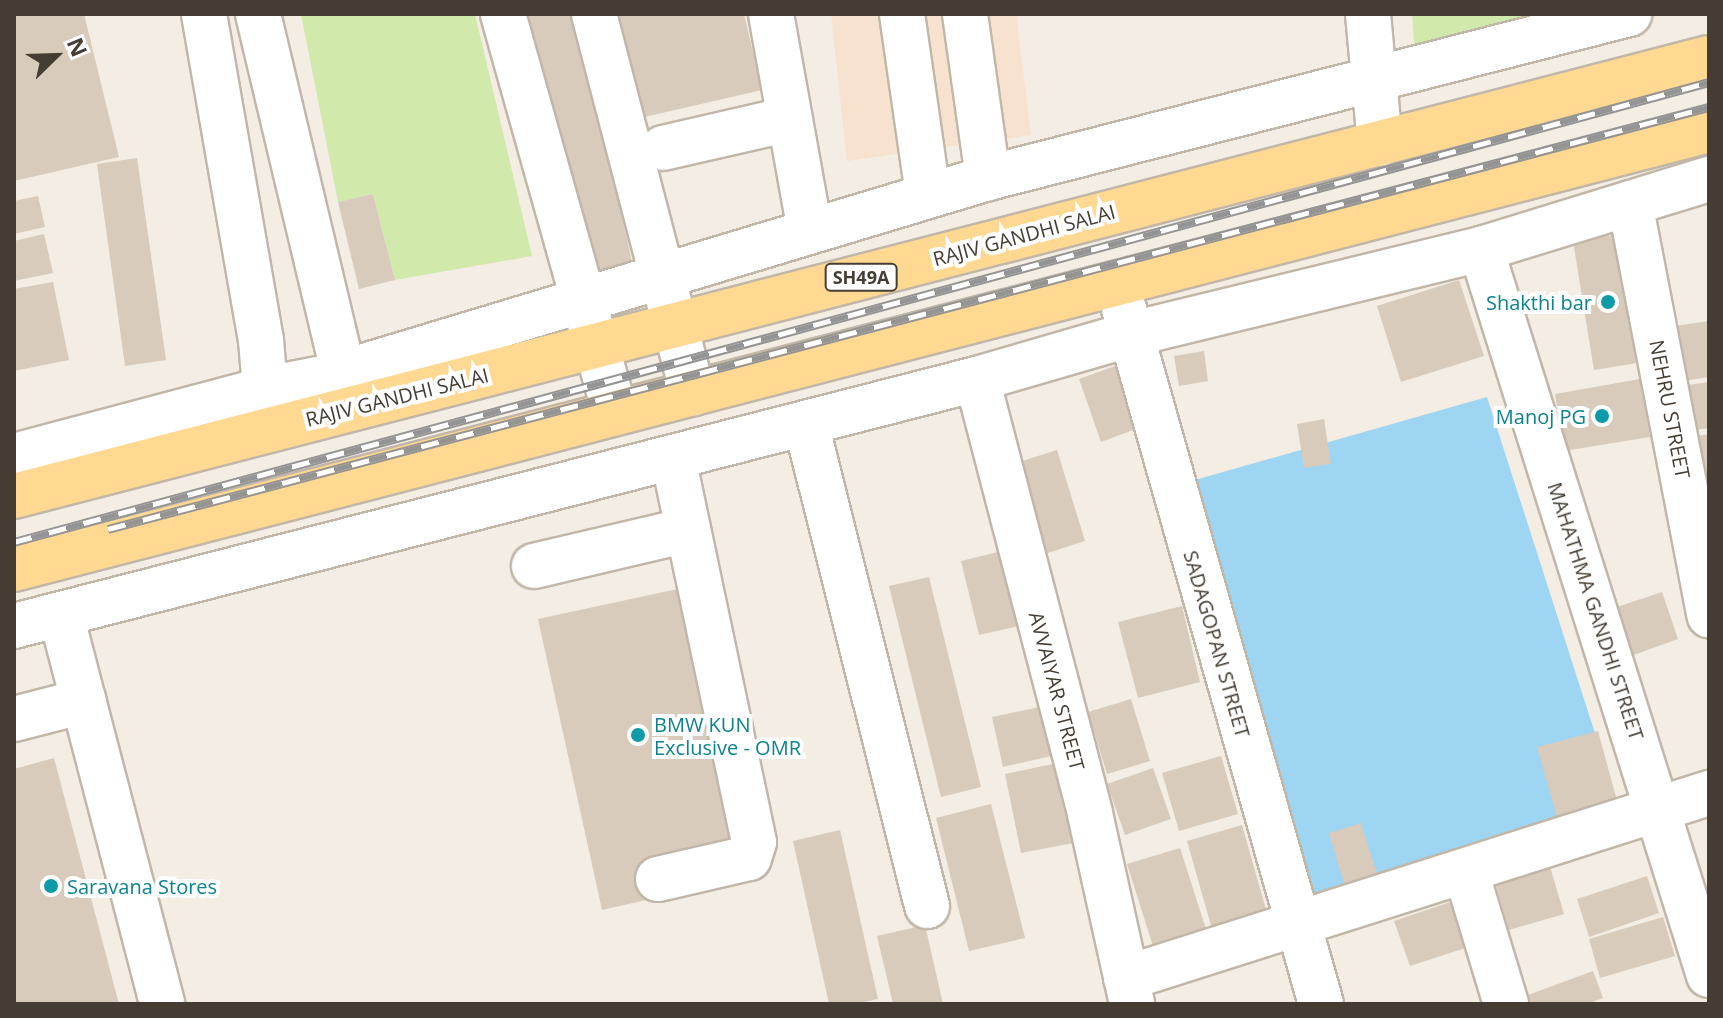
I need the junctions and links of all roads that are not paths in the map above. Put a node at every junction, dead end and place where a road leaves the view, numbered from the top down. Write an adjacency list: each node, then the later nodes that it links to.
1 (204, 14): 30 (street)
2 (258, 14): 28 (street)
3 (503, 14): 24 (street)
4 (594, 14): 22 (street)
5 (771, 14): 12 (street)
6 (902, 14): 18 (street)
7 (965, 14): 16 (street)
8 (1368, 14): 11 (street)
9 (1629, 14): 11 (street)
10 (1709, 58): 14 (main road, RAJIV GANDHI SALAI / SH49A)
11 (1376, 76): 14 (street); 16 (street)
12 (790, 119): 15 (street); 20 (street)
13 (1709, 130): 23 (main road)
14 (1380, 143): 25 (main road, RAJIV GANDHI SALAI / SH49A)
15 (663, 148)
16 (988, 178): 18 (street)
17 (1709, 179): 19 (street)
18 (928, 194): 20 (street)
19 (1630, 203): 21 (street); 41 (street, NEHRU STREET)
20 (810, 230): 22 (street)
21 (1481, 249): 26 (street); 46 (street, MAHATHMA GANDHI STREET)
22 (659, 276): 24 (street); 25 (street)
23 (1115, 284): 26 (street, SADAGOPAN STREET); 31 (main road)
24 (580, 300): 27 (street); 28 (street)
25 (673, 325): 27 (main road, RAJIV GANDHI SALAI / SH49A); 31 (street)
26 (1132, 334): 29 (street); 50 (street, SADAGOPAN STREET)
27 (594, 346): 32 (street); 36 (main road, RAJIV GANDHI SALAI / SH49A)
28 (343, 372): 30 (street)
29 (977, 379): 33 (street); 52 (street, AVVAIYAR STREET)
30 (265, 389): 34 (street)
31 (693, 393): 32 (main road)
32 (615, 413): 39 (main road)
33 (806, 424): 35 (street); 49 (street)
34 (14, 456)
35 (673, 458): 37 (street); 40 (street)
36 (14, 496)
37 (688, 530): 38 (street); 48 (street)
38 (534, 566)
39 (14, 569)
40 (61, 615): 42 (street); 43 (street)
41 (1709, 615)
42 (14, 626)
43 (84, 701): 44 (street); 53 (street)
44 (14, 719)
45 (1709, 793): 46 (street)
46 (1659, 811): 47 (street); 51 (street, MAHATHMA GANDHI STREET)
47 (1466, 872): 50 (street); 55 (street)
48 (658, 879)
49 (927, 906)
50 (1298, 925): 52 (street); 54 (street, SADAGOPAN STREET)
51 (1709, 975)
52 (1129, 991)
53 (162, 1004)
54 (1321, 1004)
55 (1506, 1004)

